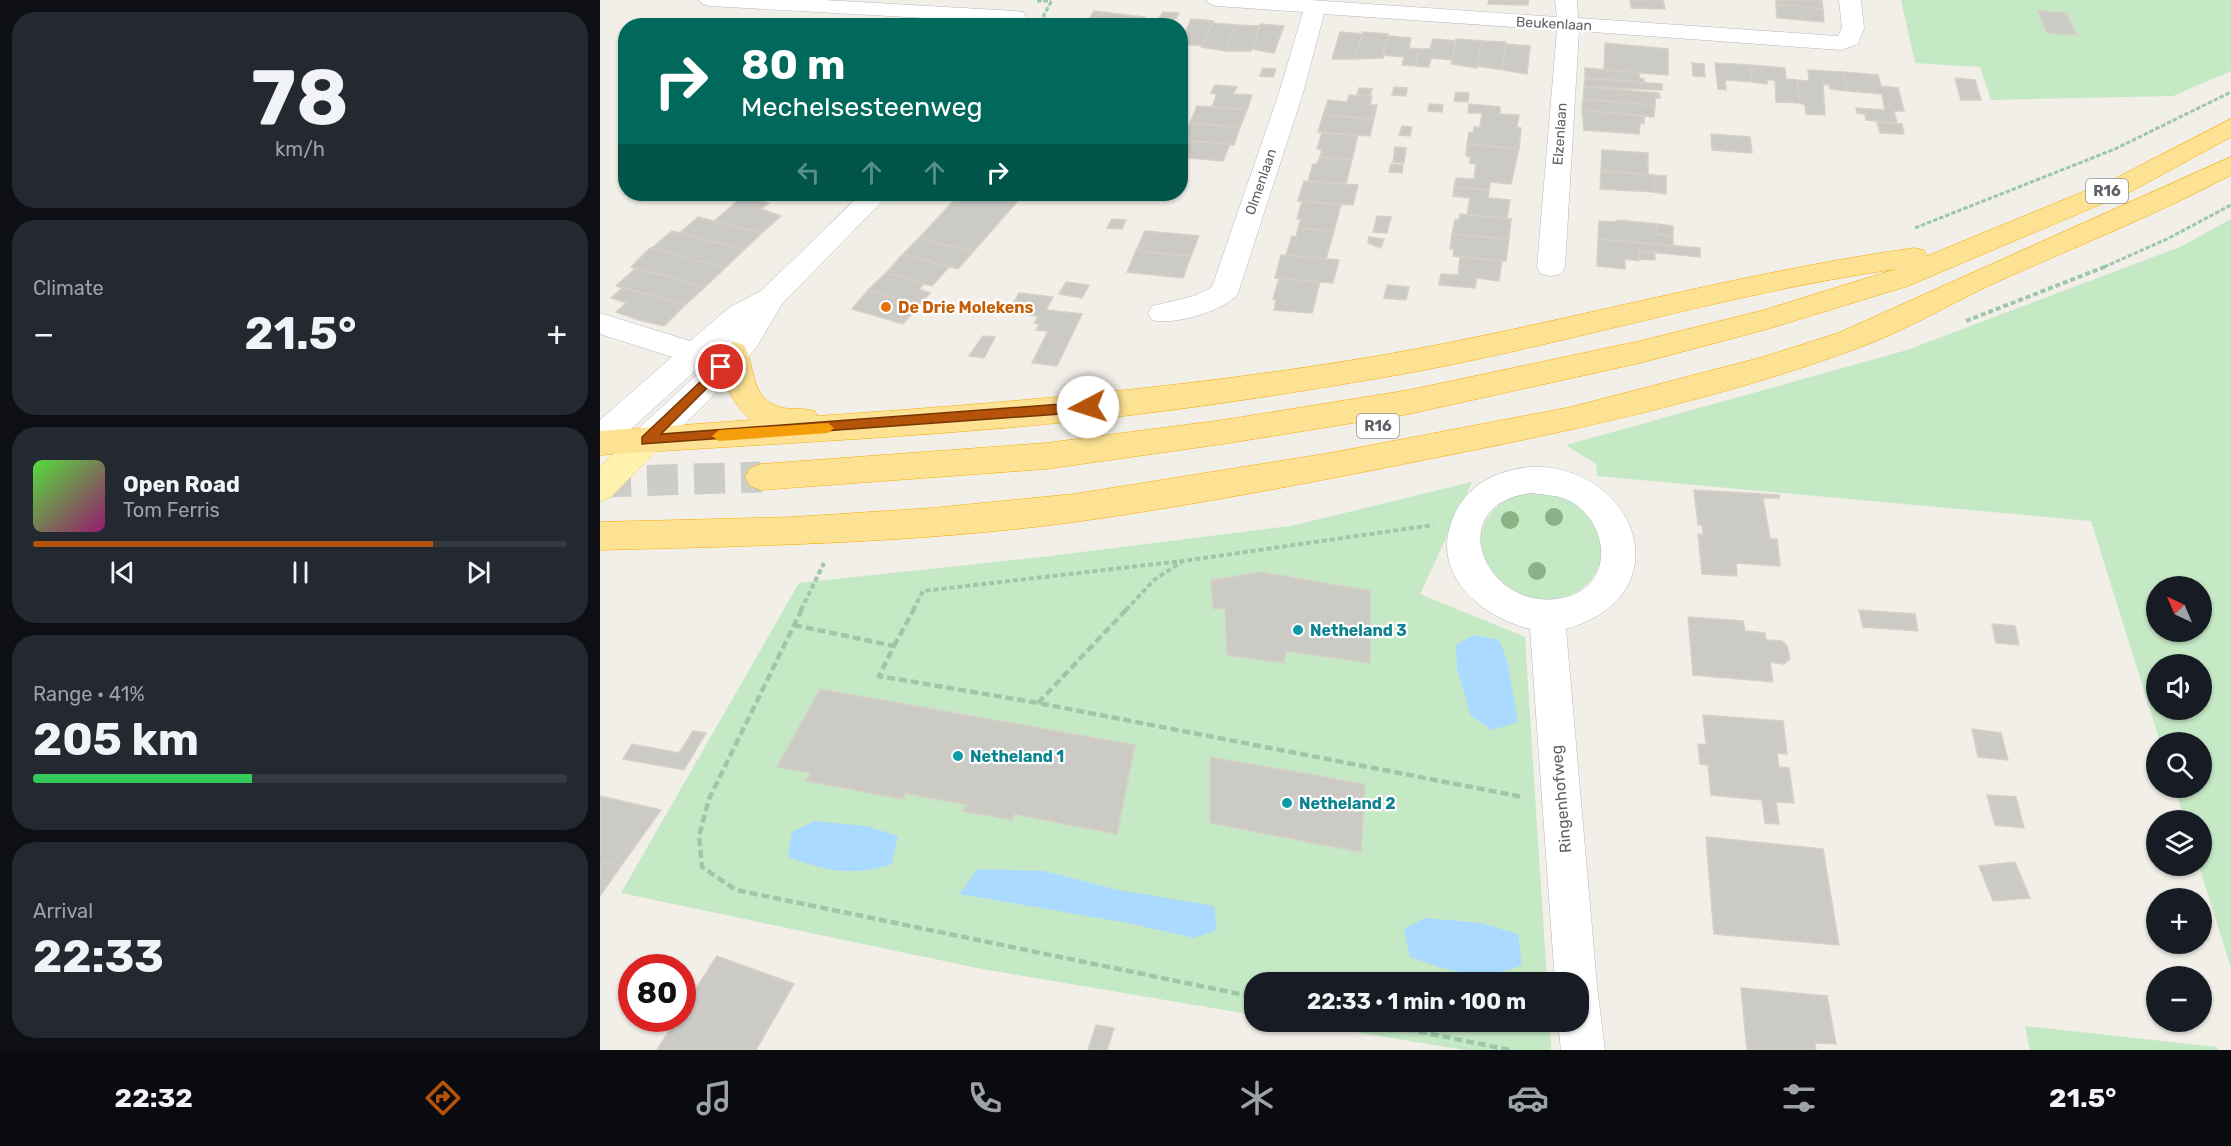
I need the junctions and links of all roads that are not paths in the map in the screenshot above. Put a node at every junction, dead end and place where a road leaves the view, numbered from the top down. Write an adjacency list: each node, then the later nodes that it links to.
1 (710, 0): 5 (street)
2 (1217, 0): 6 (street, Beukenlaan)
3 (1566, 0): 8 (street, Elzenlaan)
4 (1850, 0): 8 (street, Beukenlaan)
5 (755, 1): 7 (street)
6 (1301, 4): 8 (street, Beukenlaan); 16 (street, Olmenlaan)
7 (1016, 14)
8 (1568, 26): 13 (street, Elzenlaan)
9 (2231, 126): 12 (highway, R16)
10 (2231, 165): 14 (highway, R16)
11 (869, 201): 15 (street)
12 (1978, 244): 14 (highway, R16); 20 (highway)
13 (1551, 267)
14 (1990, 274): 25 (highway)
15 (771, 298): 18 (street); 19 (street)
16 (1162, 313)
17 (600, 323): 18 (street)
18 (693, 353): 21 (street)
19 (734, 353): 20 (highway); 22 (street)
20 (835, 427): 22 (highway)
21 (600, 438)
22 (647, 440): 23 (highway); 24 (main road)
23 (600, 443)
24 (600, 488)
25 (600, 536)
26 (1547, 616): 26 (street); 27 (street, Ringenhofweg)
27 (1576, 972)
28 (1581, 1032): 29 (street)
29 (1583, 1050)

